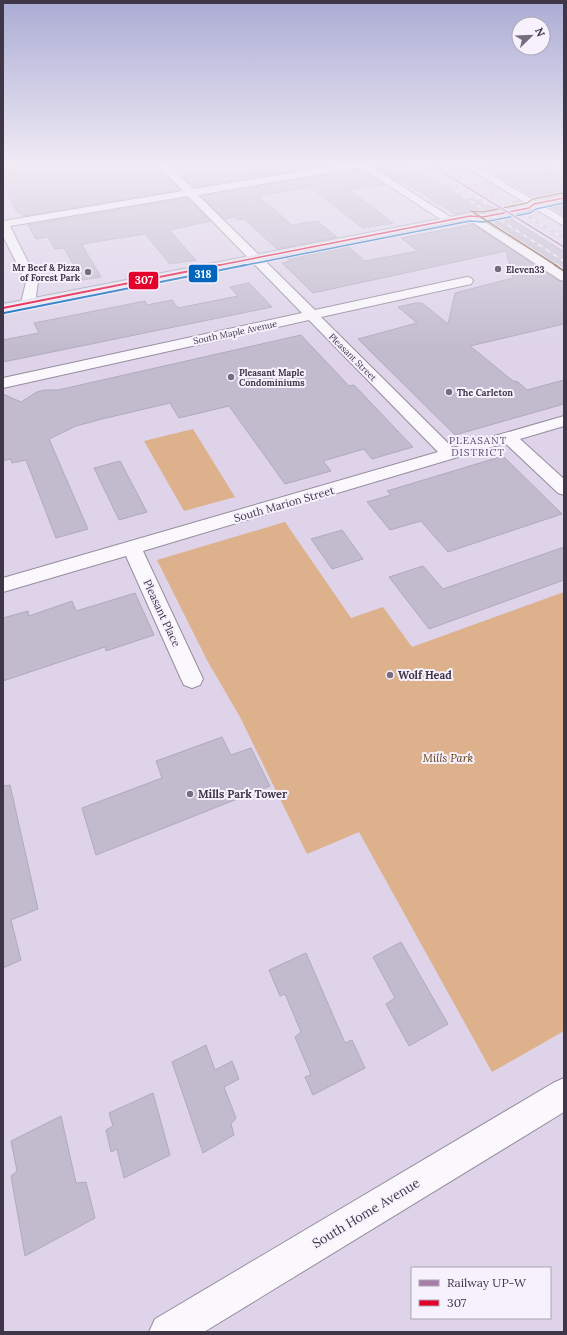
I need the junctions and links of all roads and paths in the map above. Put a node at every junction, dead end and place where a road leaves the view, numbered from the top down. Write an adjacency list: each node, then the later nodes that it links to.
1 (4, 225): 8 (street)
2 (222, 225): 5 (street, Pleasant Street)
3 (423, 225): 5 (main road)
4 (484, 225): 6 (street)
5 (255, 259): 8 (main road); 10 (street, Pleasant Street)
6 (564, 277)
7 (468, 281): 10 (street, South Maple Avenue)
8 (28, 303): 9 (main road)
9 (3, 308)
10 (311, 315): 11 (street, South Maple Avenue); 14 (street, Pleasant Street)
11 (3, 383)
12 (564, 422): 13 (street, South Marion Street)
13 (508, 438): 14 (street, South Marion Street); 15 (street)
14 (450, 455): 16 (street, South Marion Street)
15 (564, 489)
16 (132, 548): 17 (street, South Marion Street); 18 (street, Pleasant Place)
17 (3, 585)
18 (192, 679)
19 (564, 1094): 20 (street, South Home Avenue)
20 (168, 1332)

